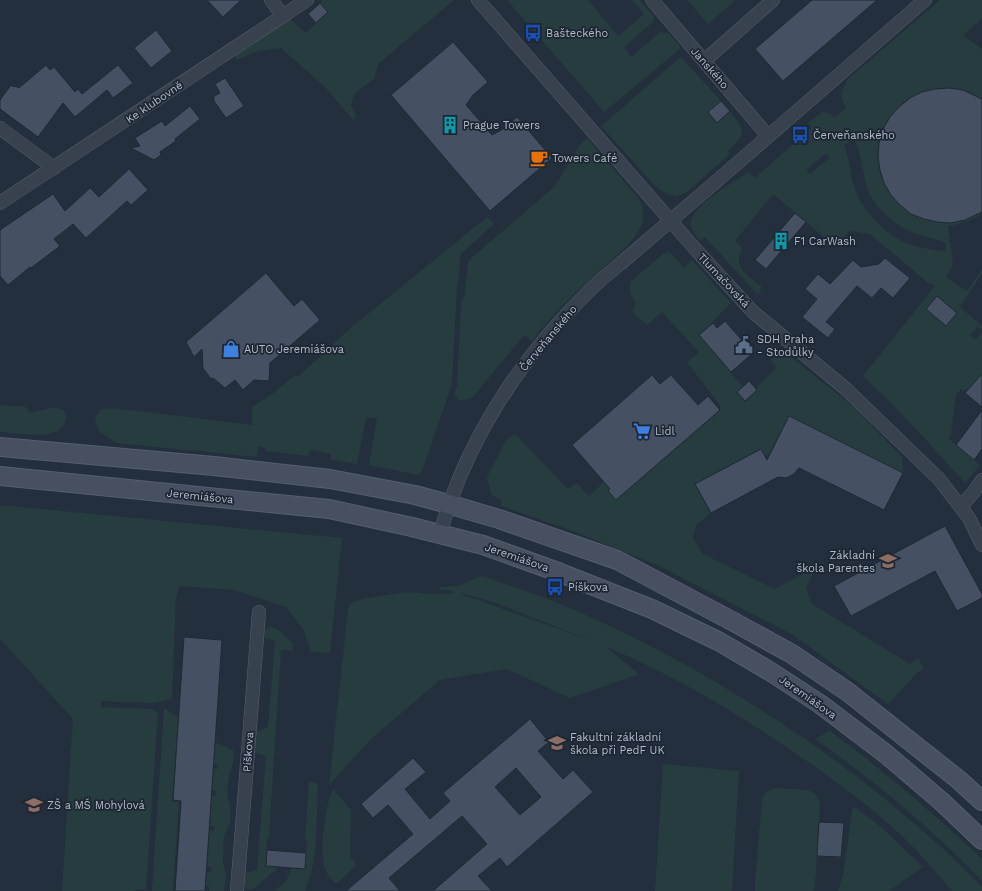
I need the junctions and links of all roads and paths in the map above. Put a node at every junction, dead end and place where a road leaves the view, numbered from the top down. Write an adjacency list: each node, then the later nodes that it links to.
1 (271, 0): 7 (street)
2 (307, 0): 7 (street, Ke klubovně)
3 (478, 0): 13 (street, Tlumačovská)
4 (652, 0): 8 (street, Janského)
5 (773, 0): 8 (street)
6 (925, 0): 10 (street, Červeňanského)
7 (283, 16): 11 (street, Ke klubovně)
8 (704, 61): 10 (street, Janského)
9 (0, 128): 11 (street)
10 (768, 136): 13 (street, Červeňanského)
11 (54, 168): 12 (street, Ke klubovně)
12 (0, 203)
13 (671, 220): 17 (street, Červeňanského); 18 (street, Tlumačovská)
14 (0, 447): 17 (main road)
15 (0, 476): 19 (main road, Jeremiášova)
16 (982, 480): 18 (street)
17 (448, 504): 19 (street); 22 (main road)
18 (961, 506): 20 (street, Tlumačovská)
19 (440, 534): 23 (main road, Jeremiášova)
20 (982, 545)
21 (259, 612): 24 (street, Píškova)
22 (982, 801)
23 (982, 840)
24 (237, 891)

